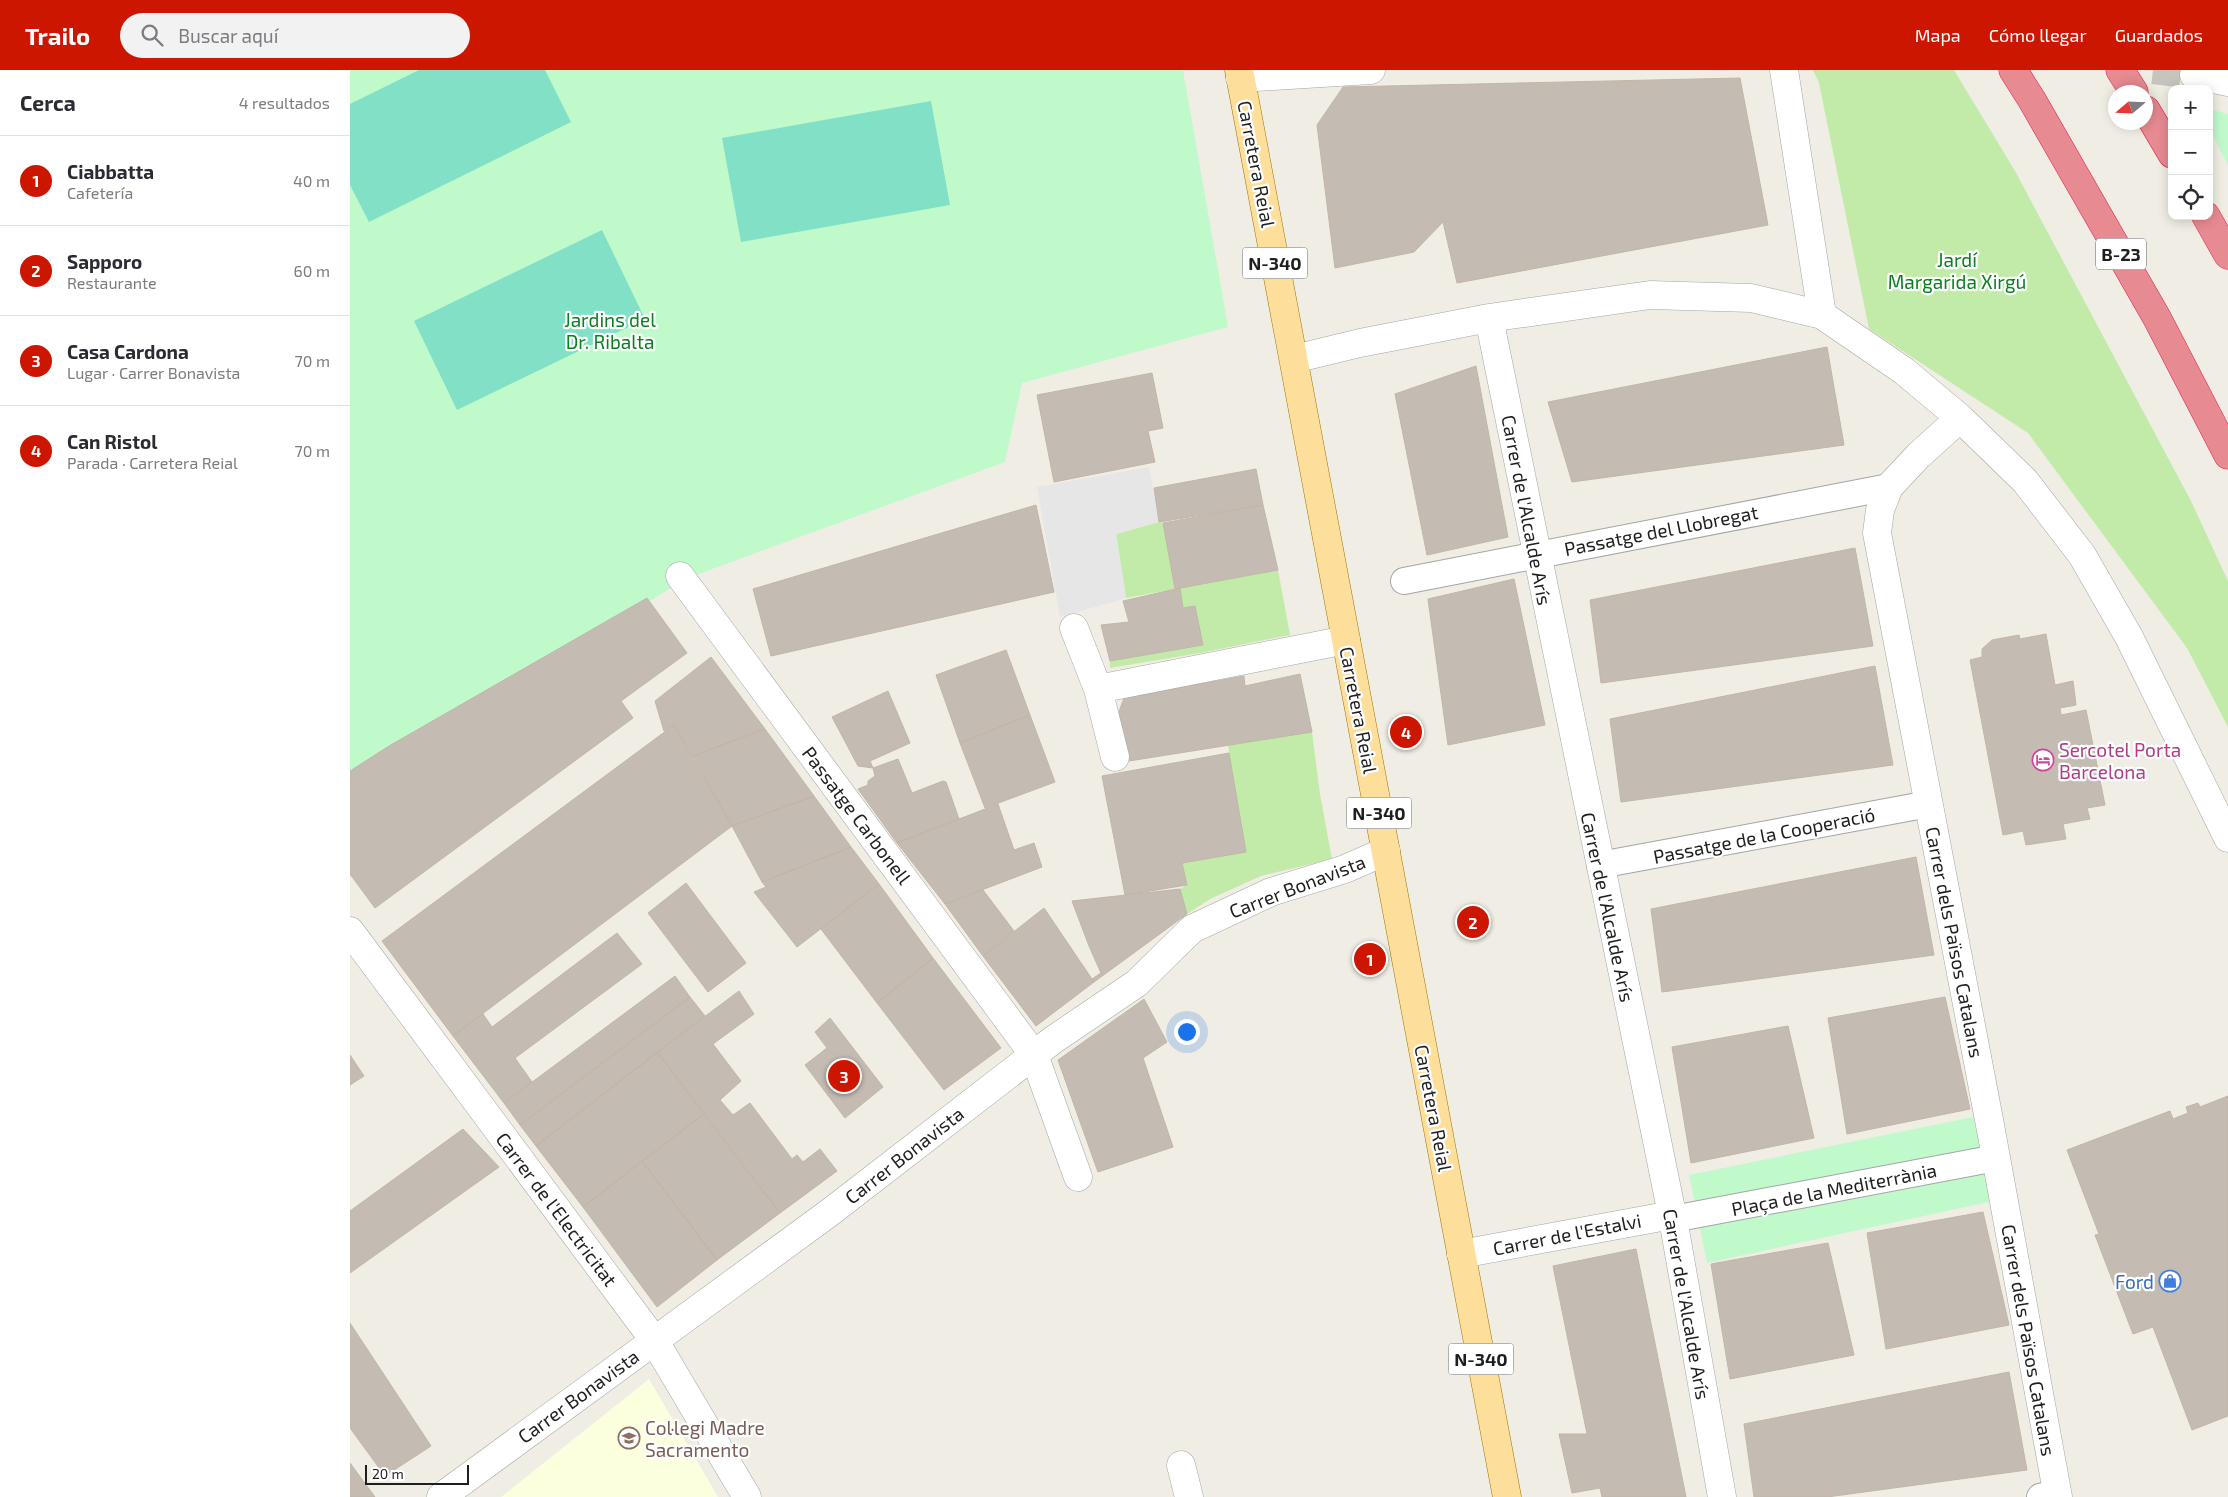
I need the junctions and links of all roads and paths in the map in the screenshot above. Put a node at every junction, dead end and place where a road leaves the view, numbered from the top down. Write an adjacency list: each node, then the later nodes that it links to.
1 (1371, 70): 5 (street)
2 (1784, 70): 13 (street)
3 (2013, 70): 17 (highway, B-23)
4 (2120, 70): 8 (highway)
5 (1240, 74): 15 (main road, Carretera Reial / N-340)
6 (2194, 75): 7 (street)
7 (2228, 82)
8 (2130, 85)
9 (2153, 122): 10 (highway)
10 (2168, 147)
11 (2208, 220): 12 (highway)
12 (2228, 255)
13 (1822, 315): 14 (street); 16 (street)
14 (1489, 318): 15 (street); 19 (street, Carrer de l'Alcalde Arís)
15 (1294, 358): 23 (main road, Carretera Reial / N-340)
16 (1960, 418): 18 (street, Carrer dels Països Catalans); 27 (street)
17 (2228, 455)
18 (1889, 487): 19 (street, Passatge del Llobregat); 26 (street, Carrer dels Països Catalans)
19 (1536, 554): 21 (street, Passatge del Llobregat); 29 (street, Carrer de l'Alcalde Arís)
20 (680, 576): 31 (street, Passatge Carbonell)
21 (1404, 581)
22 (1074, 628): 24 (street)
23 (1346, 640): 24 (street); 28 (main road, Carretera Reial / N-340)
24 (1098, 688): 25 (street)
25 (1115, 757)
26 (1928, 804): 29 (street, Passatge de la Cooperació); 32 (street, Carrer dels Països Catalans)
27 (2228, 838)
28 (1386, 851): 31 (street, Carrer Bonavista); 35 (main road, Carretera Reial / N-340)
29 (1600, 865): 34 (street, Carrer de l'Alcalde Arís)
30 (350, 931): 36 (street, Carrer de l'Electricitat)
31 (1034, 1055): 33 (street, Passatge Carbonell); 36 (street, Carrer Bonavista)
32 (1996, 1158): 34 (street, Plaça de la Mediterrània); 38 (street, Carrer dels Països Catalans)
33 (1078, 1177)
34 (1672, 1217): 35 (street, Carrer de l'Estalvi); 43 (street, Carrer de l'Alcalde Arís)
35 (1462, 1254): 42 (main road, Carretera Reial / N-340)
36 (654, 1340): 39 (street, Carrer Bonavista); 40 (street, Carrer de l'Electricitat)
37 (1181, 1465): 41 (street)
38 (2052, 1496)
39 (441, 1497)
40 (747, 1497)
41 (1189, 1497)
42 (1507, 1497)
43 (1722, 1497)

